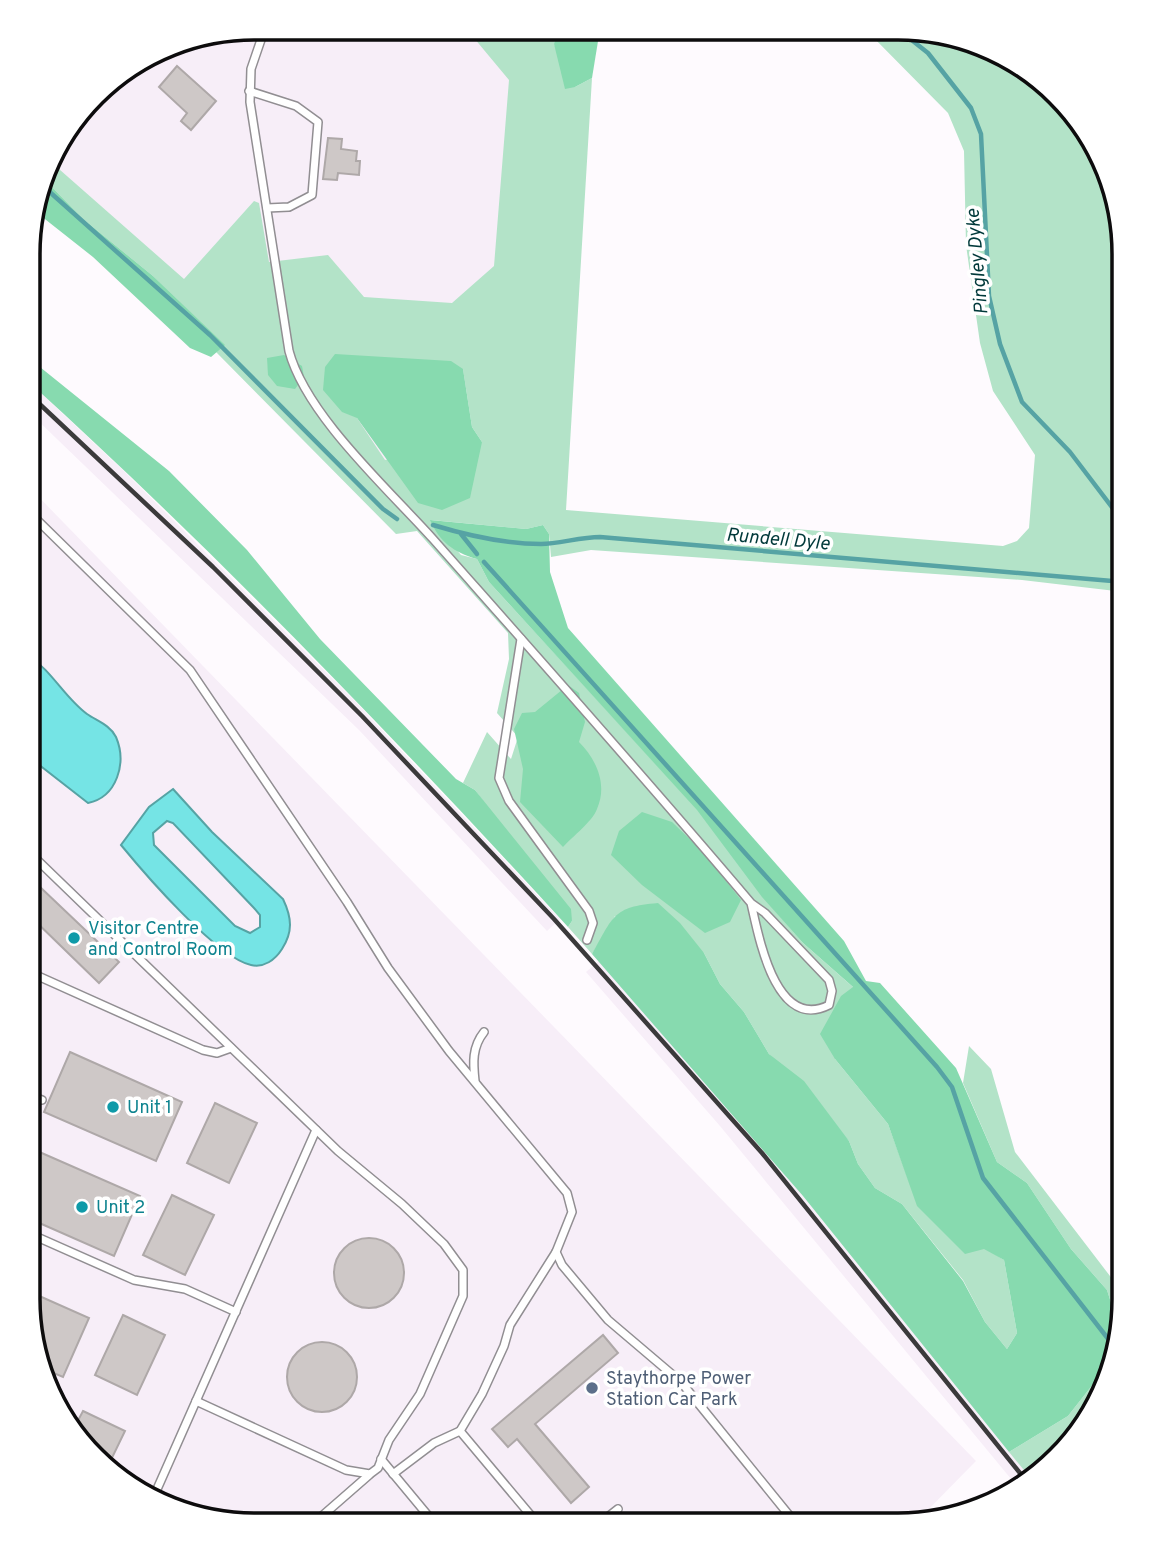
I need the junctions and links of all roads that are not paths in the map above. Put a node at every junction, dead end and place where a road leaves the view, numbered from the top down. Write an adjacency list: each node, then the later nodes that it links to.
1 (260, 40): 2 (lane)
2 (249, 90): 3 (lane); 3 (lane)
3 (267, 208): 5 (lane)
4 (40, 523): 12 (lane)
5 (521, 639): 7 (lane); 8 (lane)
6 (40, 863): 11 (lane)
7 (751, 903): 7 (lane)
8 (587, 940)
9 (40, 977): 11 (lane)
10 (484, 1032): 12 (lane)
11 (231, 1048): 13 (lane)
12 (475, 1082): 15 (lane)
13 (316, 1130): 16 (lane); 19 (lane)
14 (40, 1238): 16 (lane)
15 (556, 1252): 18 (lane); 28 (lane)
16 (236, 1312): 17 (lane)
17 (196, 1401): 20 (lane); 22 (lane)
18 (460, 1431): 21 (lane); 26 (lane)
19 (381, 1459): 20 (lane); 21 (lane)
20 (370, 1474): 24 (lane)
21 (393, 1474): 25 (lane)
22 (157, 1489)
23 (618, 1509): 27 (lane)
24 (325, 1513)
25 (426, 1513)
26 (529, 1513)
27 (613, 1513)
28 (787, 1513)

